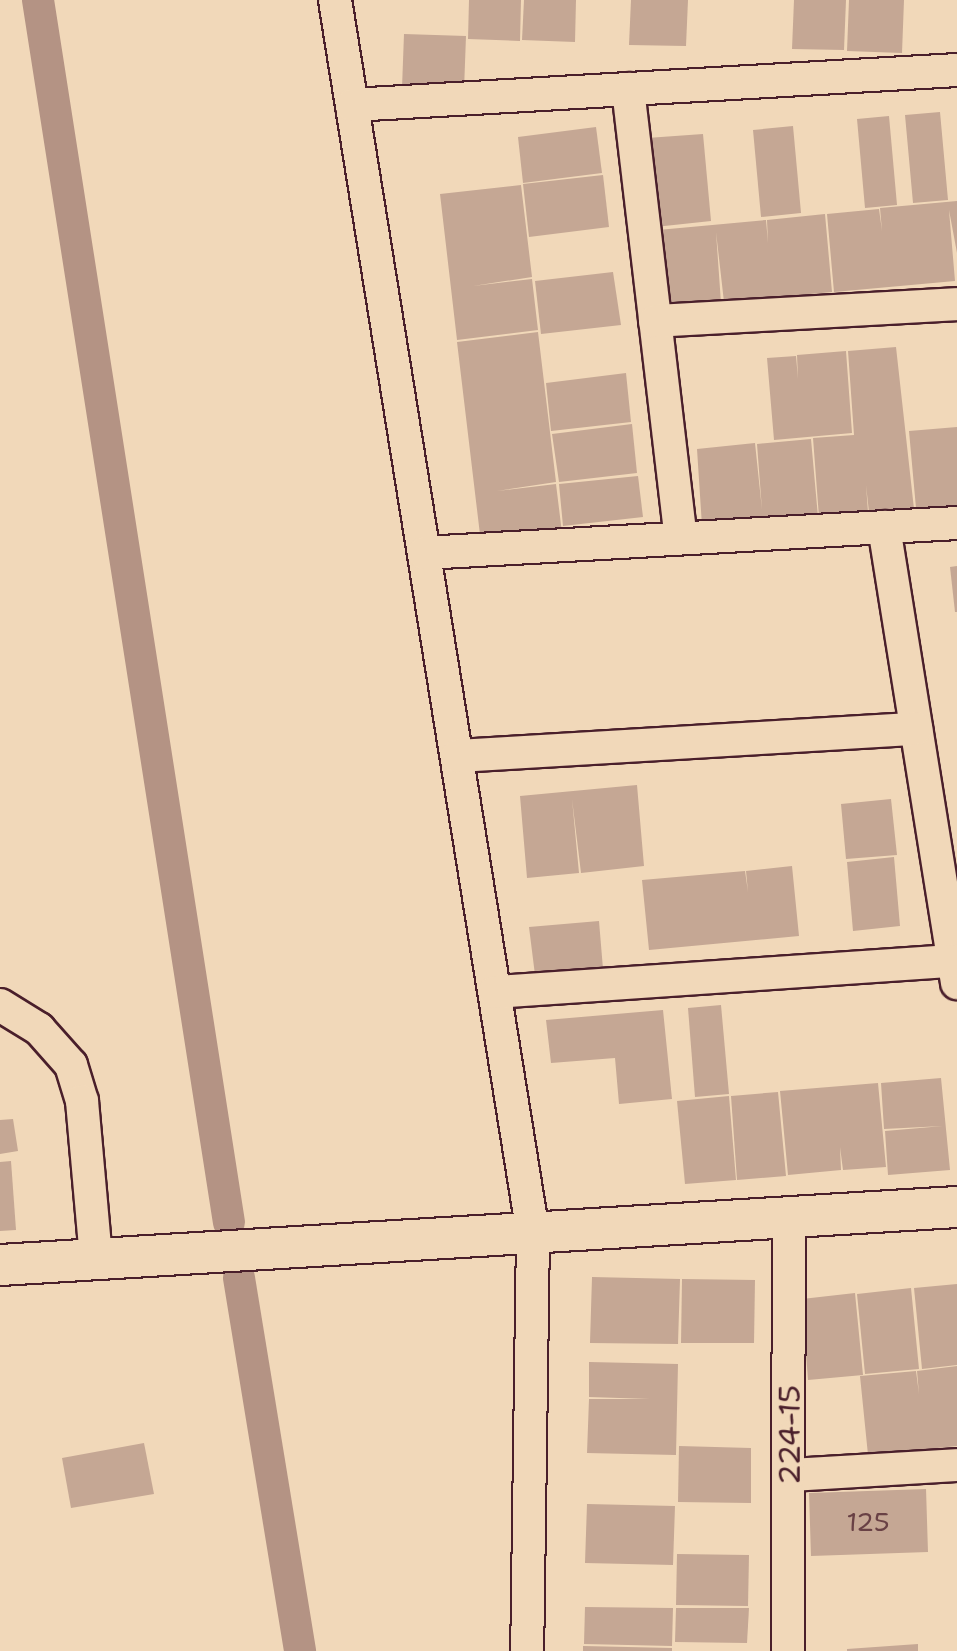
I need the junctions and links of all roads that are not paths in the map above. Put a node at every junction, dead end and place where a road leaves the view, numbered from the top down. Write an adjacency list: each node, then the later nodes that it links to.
1 (335, 0): 4 (street)
2 (957, 70): 3 (street)
3 (628, 89): 4 (street); 6 (street)
4 (352, 105): 10 (street)
5 (957, 304): 6 (street)
6 (655, 321): 9 (street)
7 (957, 523): 8 (street)
8 (884, 527): 9 (street); 11 (street)
9 (681, 538): 10 (street)
10 (424, 553): 12 (street)
11 (916, 729): 12 (street); 13 (street)
12 (457, 756): 14 (street)
13 (955, 972): 14 (street)
14 (495, 992): 18 (street)
15 (2, 996): 19 (street)
16 (957, 1207): 17 (street)
17 (789, 1218): 18 (street); 22 (street, 224-15)
18 (533, 1233): 19 (street); 23 (street)
19 (96, 1259): 20 (street)
20 (0, 1265)
21 (957, 1465): 22 (street)
22 (790, 1475): 24 (street, 224-15)
23 (527, 1651)
24 (788, 1651)

